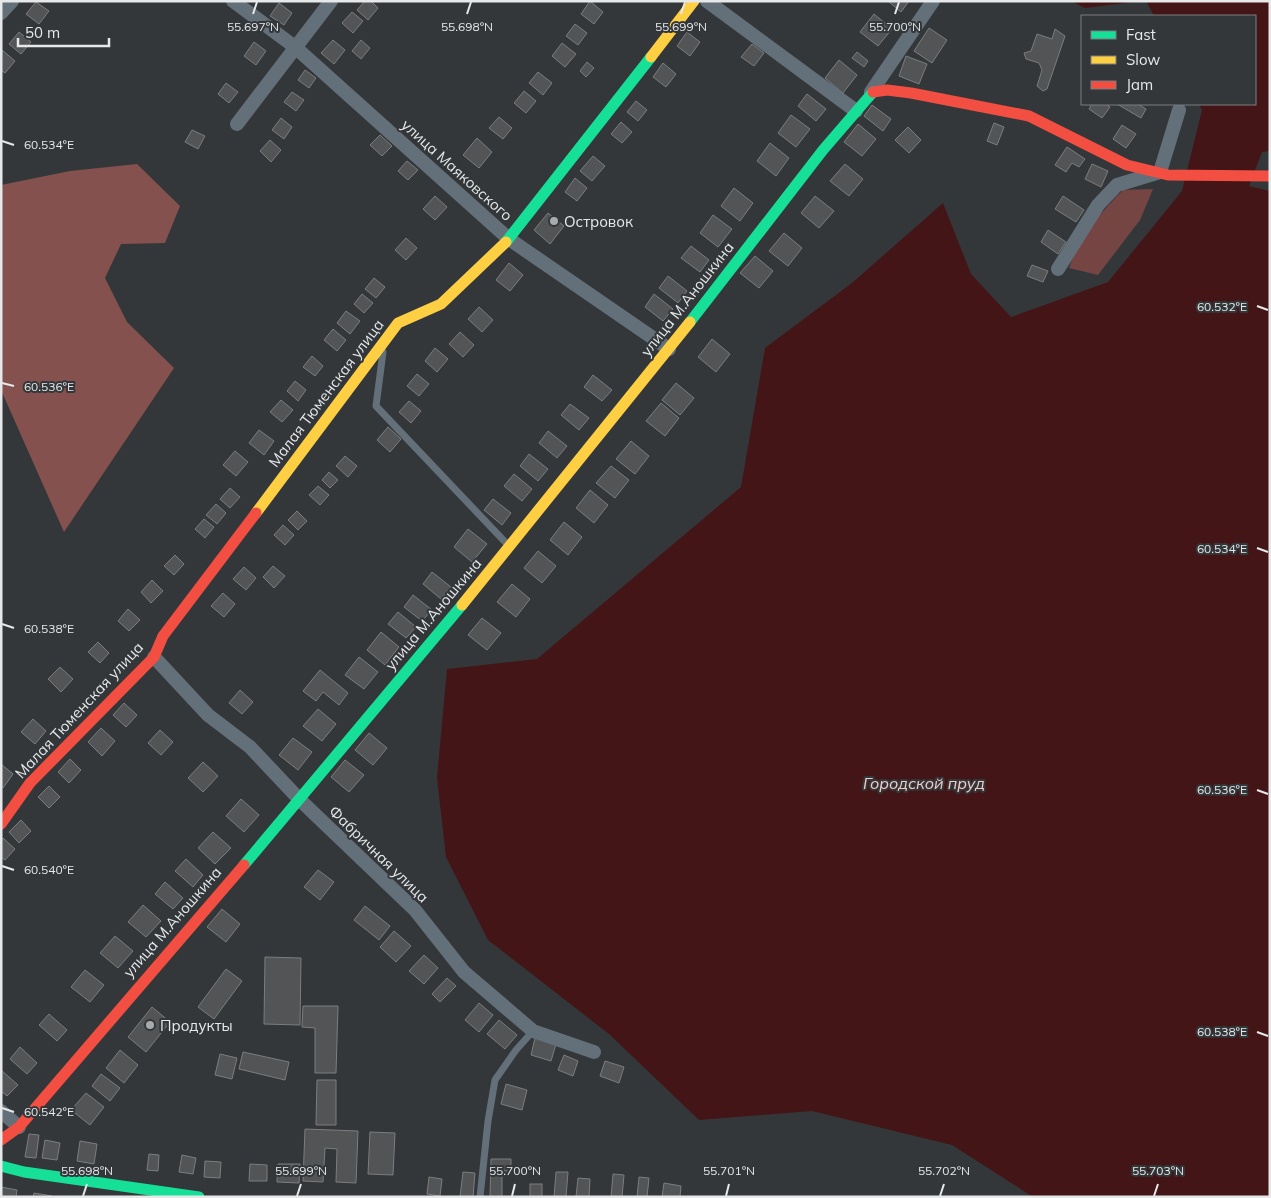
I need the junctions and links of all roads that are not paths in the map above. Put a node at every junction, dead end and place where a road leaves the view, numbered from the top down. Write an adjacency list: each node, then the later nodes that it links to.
1 (12, 1): 7 (street)
2 (233, 1): 8 (street, улица Маяковского)
3 (331, 1): 8 (street)
4 (694, 1): 15 (street, Малая Тюменская улица)
5 (707, 1): 11 (street)
6 (933, 1): 9 (street, улица М.Аношкина)
7 (1, 13)
8 (295, 47): 12 (street); 15 (street, улица Маяковского)
9 (872, 92): 11 (street, улица М.Аношкина); 13 (street)
10 (1179, 110): 13 (street)
11 (856, 111): 18 (street, улица М.Аношкина)
12 (237, 124)
13 (1160, 172): 14 (street); 16 (street)
14 (1270, 176)
15 (509, 239): 17 (street, Малая Тюменская улица); 18 (street, улица Маяковского)
16 (1058, 269)
17 (385, 341): 19 (lane); 20 (street, Малая Тюменская улица)
18 (669, 350): 19 (street, улица М.Аношкина)
19 (510, 547): 21 (street, улица М.Аношкина)
20 (154, 658): 21 (street, Фабричная улица); 22 (street, Малая Тюменская улица)
21 (300, 800): 23 (street, Фабричная улица); 26 (street, улица М.Аношкина)
22 (1, 824)
23 (533, 1031): 24 (street, Фабричная улица); 30 (lane)
24 (594, 1052)
25 (1, 1111): 26 (street)
26 (19, 1127): 27 (street, улица М.Аношкина)
27 (1, 1140)
28 (1, 1166): 29 (street)
29 (198, 1197)
30 (480, 1197)

